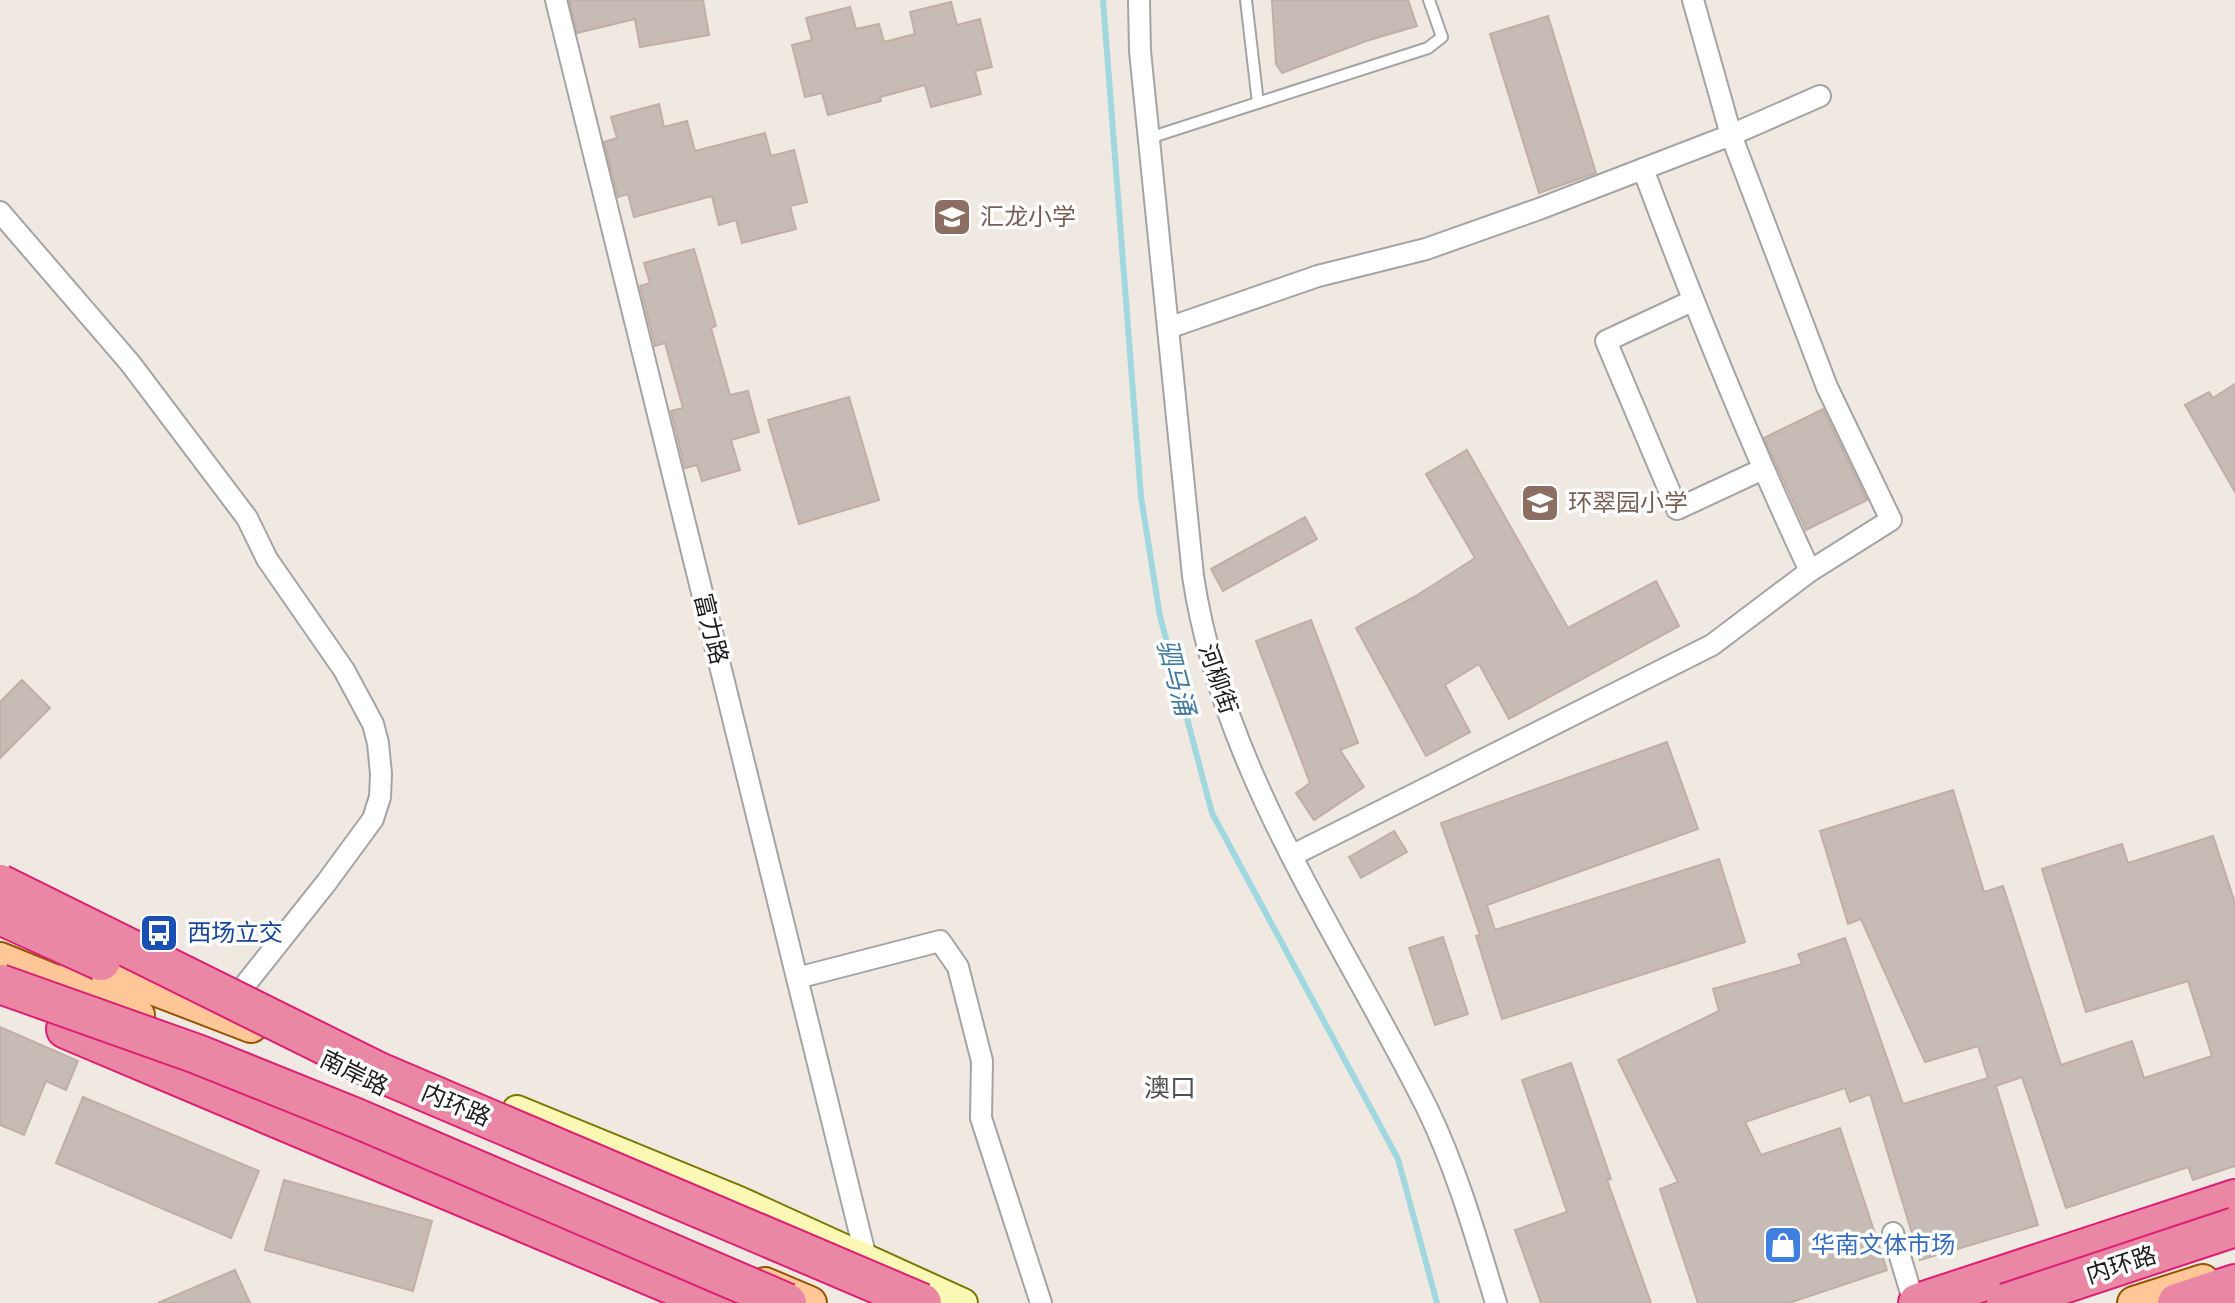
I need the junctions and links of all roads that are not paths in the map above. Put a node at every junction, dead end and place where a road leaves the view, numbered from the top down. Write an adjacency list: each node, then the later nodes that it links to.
1 (556, 0): 19 (street, 富力路)
2 (1139, 0): 9 (street, 河柳街)
3 (1246, 0): 7 (lane)
4 (1429, 0): 7 (lane)
5 (1693, 0): 8 (street)
6 (1820, 96): 8 (street)
7 (1258, 103): 9 (lane)
8 (1731, 135): 10 (street); 15 (street)
9 (1149, 138): 13 (street, 河柳街)
10 (1643, 169): 12 (street); 13 (street)
11 (0, 212): 21 (street)
12 (1692, 301): 14 (street); 14 (street)
13 (1168, 328): 16 (street, 河柳街)
14 (1763, 469): 15 (street)
15 (1810, 571): 16 (street)
16 (1293, 855): 45 (street, 河柳街)
17 (5, 919): 18 (main road); 22 (main road, 南岸路); 23 (main road, 南岸路); 27 (highway, 内环路, bridge)
18 (64, 930): 21 (main road); 23 (main road)
19 (797, 978): 33 (street, 富力路); 44 (street)
20 (0, 984): 36 (highway, bridge)
21 (241, 990): 27 (main road)
22 (92, 996): 26 (street); 36 (main road, 南岸路)
23 (187, 1000): 27 (main road); 29 (main road, 南岸路)
24 (0, 1001): 25 (main road)
25 (66, 1029): 26 (street); 35 (highway); 38 (main road)
26 (132, 1040): 35 (street)
27 (374, 1060): 28 (main road); 42 (highway, 内环路, bridge)
28 (476, 1093): 29 (main road); 33 (main road)
29 (421, 1105): 41 (main road, 南岸路)
30 (2235, 1199): 37 (highway)
31 (1893, 1233): 37 (street)
32 (2234, 1241): 46 (main road); 47 (highway, 内环路, bridge); 48 (main road); 49 (main road)
33 (866, 1258): 43 (main road)
34 (2235, 1284): 50 (highway)
35 (712, 1292): 36 (street); 39 (street)
36 (776, 1294): 40 (main road, 南岸路)
37 (1917, 1295)
38 (688, 1303)
39 (728, 1303)
40 (810, 1303)
41 (880, 1303)
42 (922, 1303)
43 (963, 1303)
44 (1041, 1303)
45 (1496, 1303)
46 (1986, 1303)
47 (2006, 1303)
48 (2057, 1303)
49 (2134, 1303)
50 (2177, 1303)

